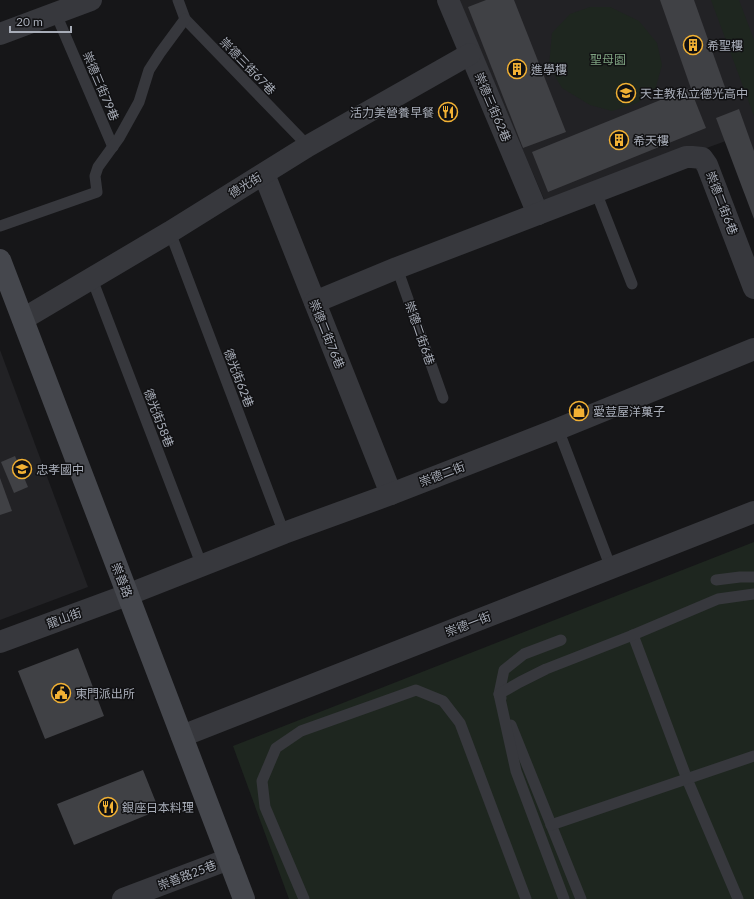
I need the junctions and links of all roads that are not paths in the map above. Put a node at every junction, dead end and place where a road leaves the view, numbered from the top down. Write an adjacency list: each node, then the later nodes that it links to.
1 (91, 0): 4 (street)
2 (178, 0): 5 (lane, 崇德三街67巷)
3 (448, 0): 7 (street, 崇德三街62巷)
4 (56, 14): 6 (street); 9 (lane, 崇德三街79巷)
5 (185, 20): 8 (lane, 崇德三街67巷); 9 (lane)
6 (0, 34)
7 (470, 54): 8 (street, 德光街); 12 (street, 崇德三街62巷)
8 (308, 146): 10 (street, 德光街)
9 (113, 147): 13 (lane)
10 (264, 174): 14 (street, 德光街); 20 (street, 崇德二街76巷)
11 (596, 192): 12 (street, 崇德二街6巷); 18 (lane); 19 (street, 崇德二街6巷)
12 (538, 214): 16 (street, 崇德二街6巷)
13 (0, 226)
14 (170, 232): 17 (street, 德光街); 27 (lane, 德光街62巷)
15 (0, 260): 21 (street, 崇善路)
16 (397, 268): 20 (street, 崇德二街6巷); 23 (lane, 崇德二街6巷)
17 (92, 278): 21 (street, 德光街); 28 (lane, 德光街58巷)
18 (632, 284)
19 (754, 288)
20 (315, 302): 25 (street, 崇德二街76巷)
21 (23, 319): 33 (street, 崇善路)
22 (754, 349): 24 (street, 崇德二街)
23 (443, 398)
24 (558, 429): 25 (street, 崇德二街); 29 (lane)
25 (391, 494): 27 (street, 崇德二街)
26 (754, 512): 29 (street, 崇德一街)
27 (284, 533): 28 (street, 崇德二街)
28 (202, 566): 33 (street, 崇德二街)
29 (611, 568): 38 (street, 崇德一街)
30 (754, 577): 31 (lane)
31 (716, 580)
32 (754, 594): 34 (lane)
33 (127, 595): 36 (street, 龍山街); 38 (street, 崇善路)
34 (633, 635): 37 (lane); 40 (lane)
35 (561, 640): 37 (lane)
36 (0, 642)
37 (499, 694): 41 (lane); 47 (lane)
38 (182, 736): 42 (street, 崇善路)
39 (754, 756): 40 (lane)
40 (688, 778): 41 (lane); 49 (lane)
41 (551, 825): 48 (lane)
42 (229, 859): 43 (street, 崇善路25巷); 44 (street, 崇善路)
43 (123, 899)
44 (244, 899)
45 (304, 899): 46 (lane)
46 (526, 899)
47 (564, 899)
48 (581, 899)
49 (738, 899)

